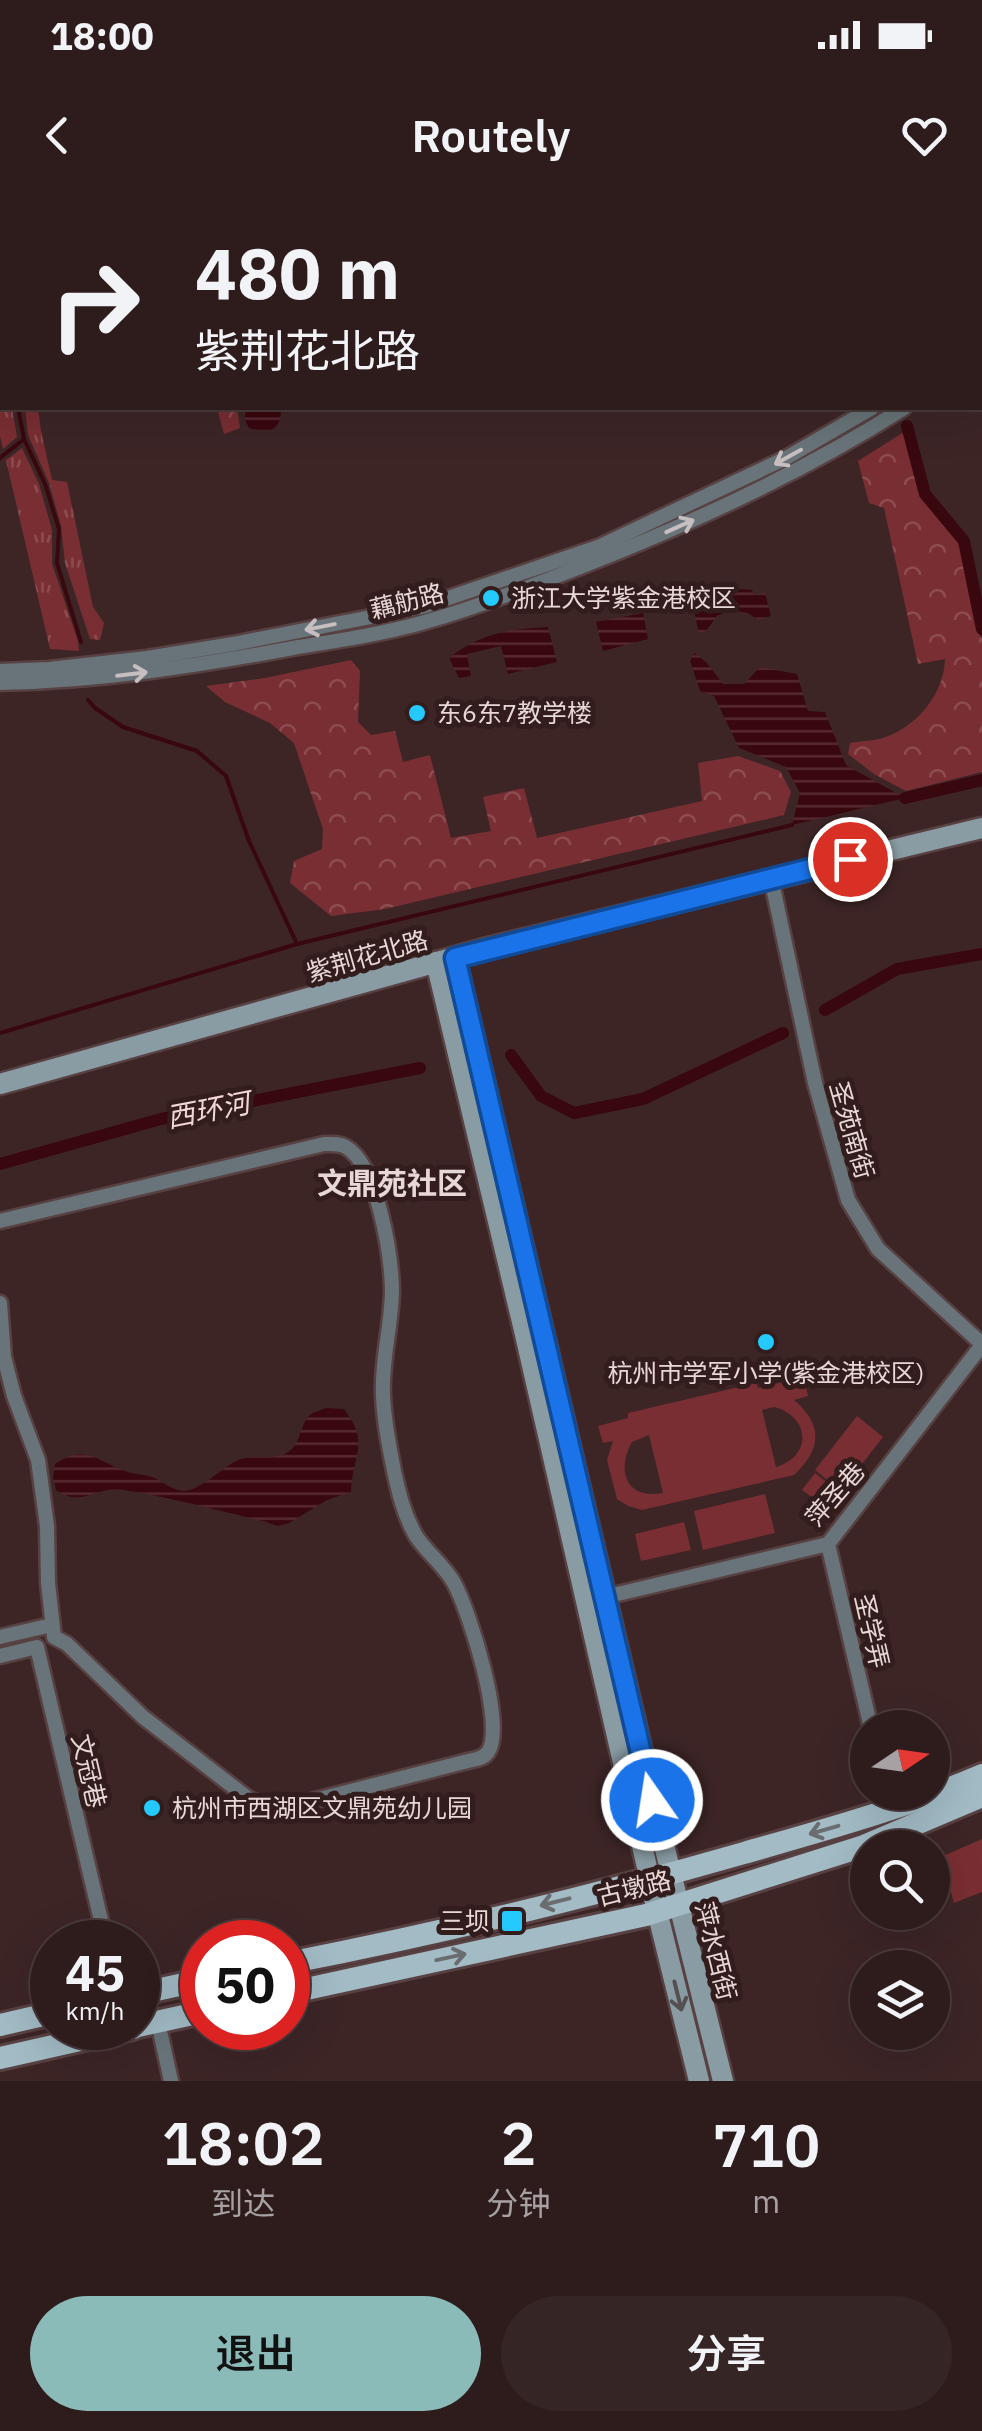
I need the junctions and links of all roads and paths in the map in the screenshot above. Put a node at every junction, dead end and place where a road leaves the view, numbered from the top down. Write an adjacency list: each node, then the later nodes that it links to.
1 (869, 410): 3 (street, 藕舫路, one-way to 3)
2 (901, 410): 4 (street, 藕舫路, one-way to 2)
3 (0, 671)
4 (0, 683)
5 (982, 828): 6 (main road, 紫荆花北路)
6 (771, 878): 7 (main road, 紫荆花北路); 12 (street, 圣苑南街)
7 (445, 960): 8 (main road, 紫荆花北路); 9 (main road, 萍水西街)
8 (0, 1084)
9 (477, 1093): 14 (main road, 萍水西街); 23 (main road, 萍水西街)
10 (0, 1221): 15 (street)
11 (0, 1302): 15 (street)
12 (982, 1344): 13 (street, 萍圣巷)
13 (828, 1544): 14 (street, 萍圣巷); 18 (street, 圣学弄)
14 (605, 1597): 23 (main road, 萍水西街)
15 (52, 1625): 16 (street)
16 (0, 1636)
17 (0, 1656): 25 (street, 文冠巷)
18 (867, 1710)
19 (982, 1775): 20 (main road, 古墩路)
20 (950, 1784)
21 (982, 1796): 24 (main road, 古墩路)
22 (861, 1810): 23 (main road, 古墩路, one-way to 23)
23 (660, 1876): 24 (main road, 萍水西街); 26 (main road, 古墩路, one-way to 26)
24 (668, 1908): 27 (main road, 古墩路, one-way to 24); 34 (main road, 萍水西街, one-way to 34); 35 (main road, 萍水西街)
25 (101, 1920)
26 (310, 1959)
27 (310, 1988)
28 (30, 2018): 29 (main road)
29 (0, 2026)
30 (35, 2050): 32 (main road)
31 (156, 2050): 33 (street)
32 (0, 2058)
33 (171, 2081)
34 (699, 2081)
35 (723, 2081)

